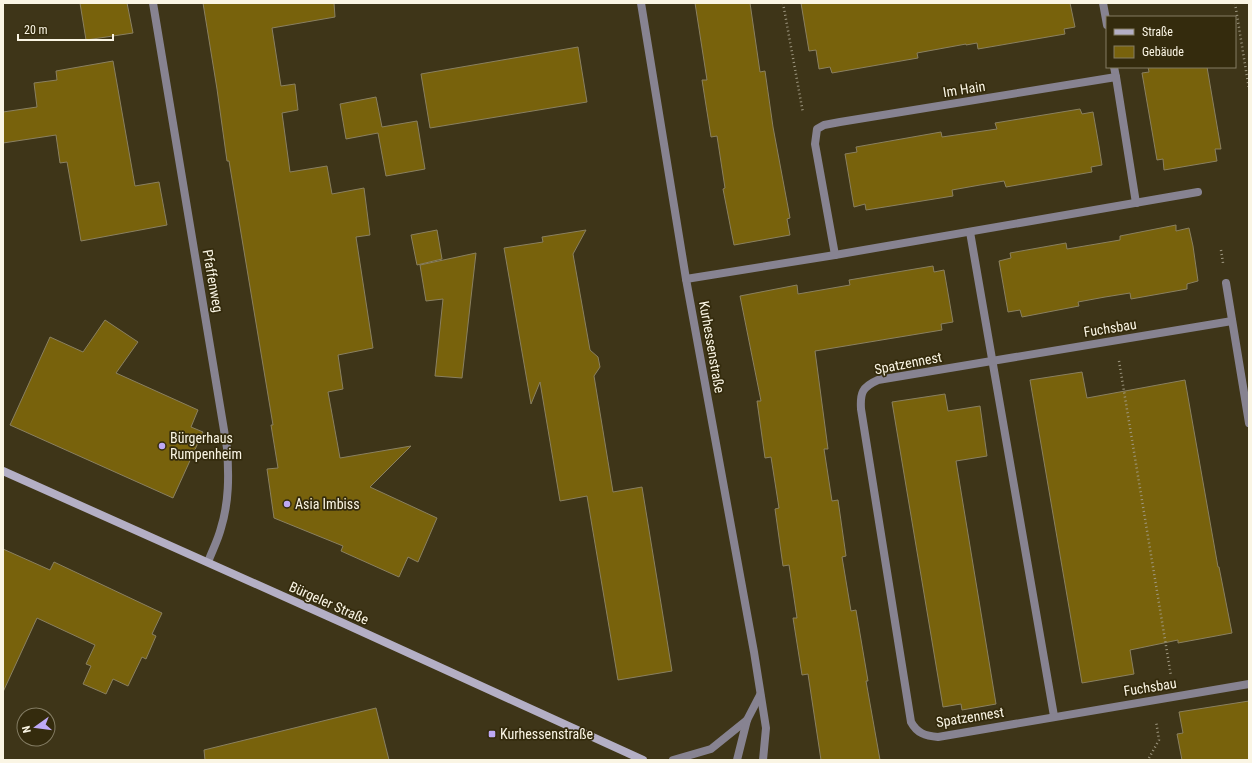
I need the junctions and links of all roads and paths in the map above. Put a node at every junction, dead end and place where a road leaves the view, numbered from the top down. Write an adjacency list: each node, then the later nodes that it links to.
1 (153, 3): 22 (street, Pfaffenweg)
2 (641, 3): 15 (street, Kurhessenstraße)
3 (783, 3): 10 (path)
4 (1103, 3): 6 (street)
5 (1235, 3): 9 (path)
6 (1106, 20)
7 (1114, 68): 8 (street)
8 (1116, 77): 10 (street, Im Hain); 12 (street)
9 (1249, 89)
10 (817, 129): 14 (street)
11 (1198, 192): 12 (street)
12 (1136, 203): 13 (street)
13 (970, 232): 14 (street); 19 (street)
14 (835, 256): 15 (street)
15 (686, 279): 24 (street, Kurhessenstraße)
16 (1226, 283): 17 (street)
17 (1232, 321): 18 (street, Fuchsbau); 20 (street)
18 (1116, 341): 19 (street, Fuchsbau); 25 (path)
19 (993, 361): 27 (street); 27 (street, Spatzennest)
20 (1249, 423)
21 (3, 471): 22 (street, Bürgeler Straße)
22 (208, 562): 30 (street, Bürgeler Straße)
23 (1249, 684): 25 (street, Fuchsbau)
24 (760, 695): 28 (street); 33 (street, Kurhessenstraße)
25 (1174, 696): 26 (street, Fuchsbau)
26 (1161, 698): 27 (street, Fuchsbau); 29 (path)
27 (1054, 716)
28 (747, 720): 31 (street); 32 (street)
29 (1149, 758)
30 (643, 760)
31 (672, 760)
32 (737, 760)
33 (763, 760)

